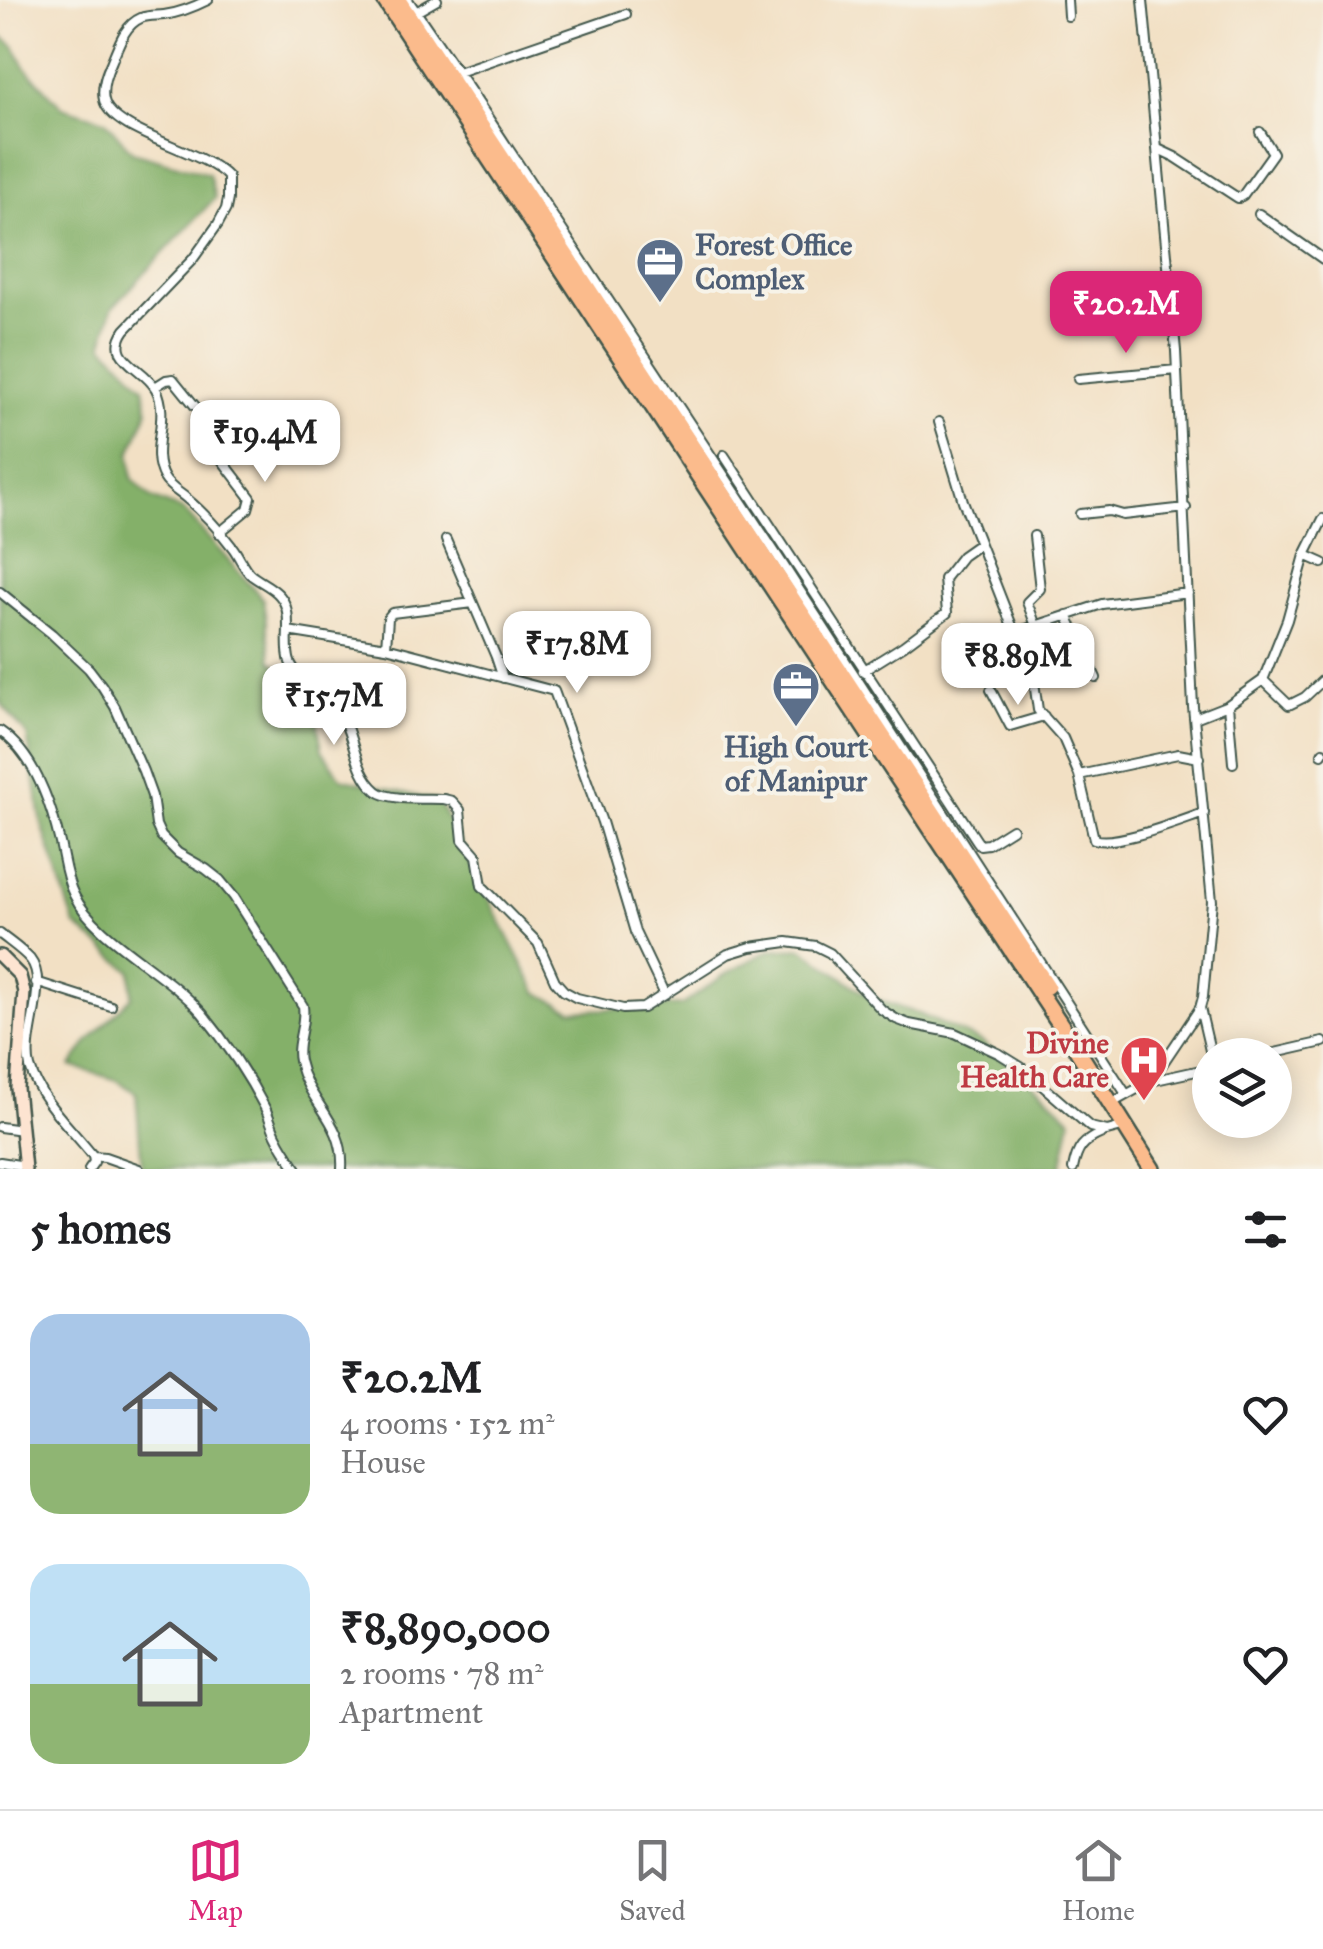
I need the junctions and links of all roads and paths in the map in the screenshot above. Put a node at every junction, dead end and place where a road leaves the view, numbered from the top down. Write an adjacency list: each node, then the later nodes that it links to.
1 (208, 0): 18 (street)
2 (385, 0): 67 (highway)
3 (398, 0): 67 (highway)
4 (408, 0): 8 (street)
5 (438, 0): 8 (street)
6 (1067, 0): 10 (street)
7 (1144, 0): 13 (street)
8 (416, 12): 11 (street)
9 (626, 14): 11 (street)
10 (1068, 16)
11 (458, 72): 41 (street)
12 (1260, 132): 13 (street)
13 (1158, 150): 16 (street)
14 (1259, 214): 15 (street)
15 (1323, 259)
16 (1177, 370): 17 (street); 23 (street)
17 (1078, 379)
18 (154, 386): 19 (street); 26 (street)
19 (195, 406)
20 (939, 422): 29 (street)
21 (206, 426): 26 (street)
22 (724, 456): 40 (street)
23 (1186, 508): 24 (street); 33 (street)
24 (1080, 514)
25 (1322, 522): 30 (street)
26 (219, 532): 37 (street)
27 (1034, 536): 36 (street)
28 (446, 540): 34 (street)
29 (980, 544): 38 (street); 40 (street)
30 (1306, 555): 31 (street); 44 (street)
31 (1323, 563)
32 (0, 592): 78 (street)
33 (1188, 593): 35 (street); 49 (street)
34 (473, 604): 39 (street); 42 (street)
35 (1067, 616): 36 (street); 43 (street)
36 (1036, 626): 38 (street)
37 (288, 631): 39 (street); 59 (street)
38 (1014, 633): 48 (street)
39 (386, 646): 42 (street)
40 (865, 670): 41 (street); 55 (street)
41 (855, 675): 67 (street)
42 (503, 678): 59 (street)
43 (1096, 678)
44 (1262, 680): 45 (street); 47 (street)
45 (1323, 680)
46 (991, 690): 48 (street)
47 (1228, 706): 49 (street); 52 (street)
48 (1044, 716): 53 (street)
49 (1194, 718): 51 (street)
50 (0, 731): 77 (street)
51 (1199, 758): 53 (street); 54 (street)
52 (1233, 763)
53 (1079, 774): 54 (street)
54 (1204, 814): 61 (street)
55 (1012, 829)
56 (0, 934): 58 (street)
57 (0, 956): 70 (street)
58 (36, 982): 60 (street); 72 (street)
59 (665, 995): 71 (street)
60 (111, 1006)
61 (1200, 1008): 62 (street); 66 (street)
62 (1207, 1038)
63 (1323, 1042): 64 (street)
64 (1292, 1049)
65 (1192, 1072): 66 (street)
66 (1150, 1081): 67 (street)
67 (1119, 1099): 68 (highway); 81 (highway)
68 (1126, 1126): 71 (street); 80 (highway)
69 (0, 1127): 70 (street)
70 (22, 1130): 74 (street)
71 (1106, 1131): 79 (street)
72 (93, 1156): 75 (street); 76 (street)
73 (0, 1162): 74 (street)
74 (26, 1167)
75 (89, 1169)
76 (138, 1169)
77 (297, 1169)
78 (342, 1169)
79 (1073, 1169)
80 (1152, 1169)
81 (1161, 1169)

